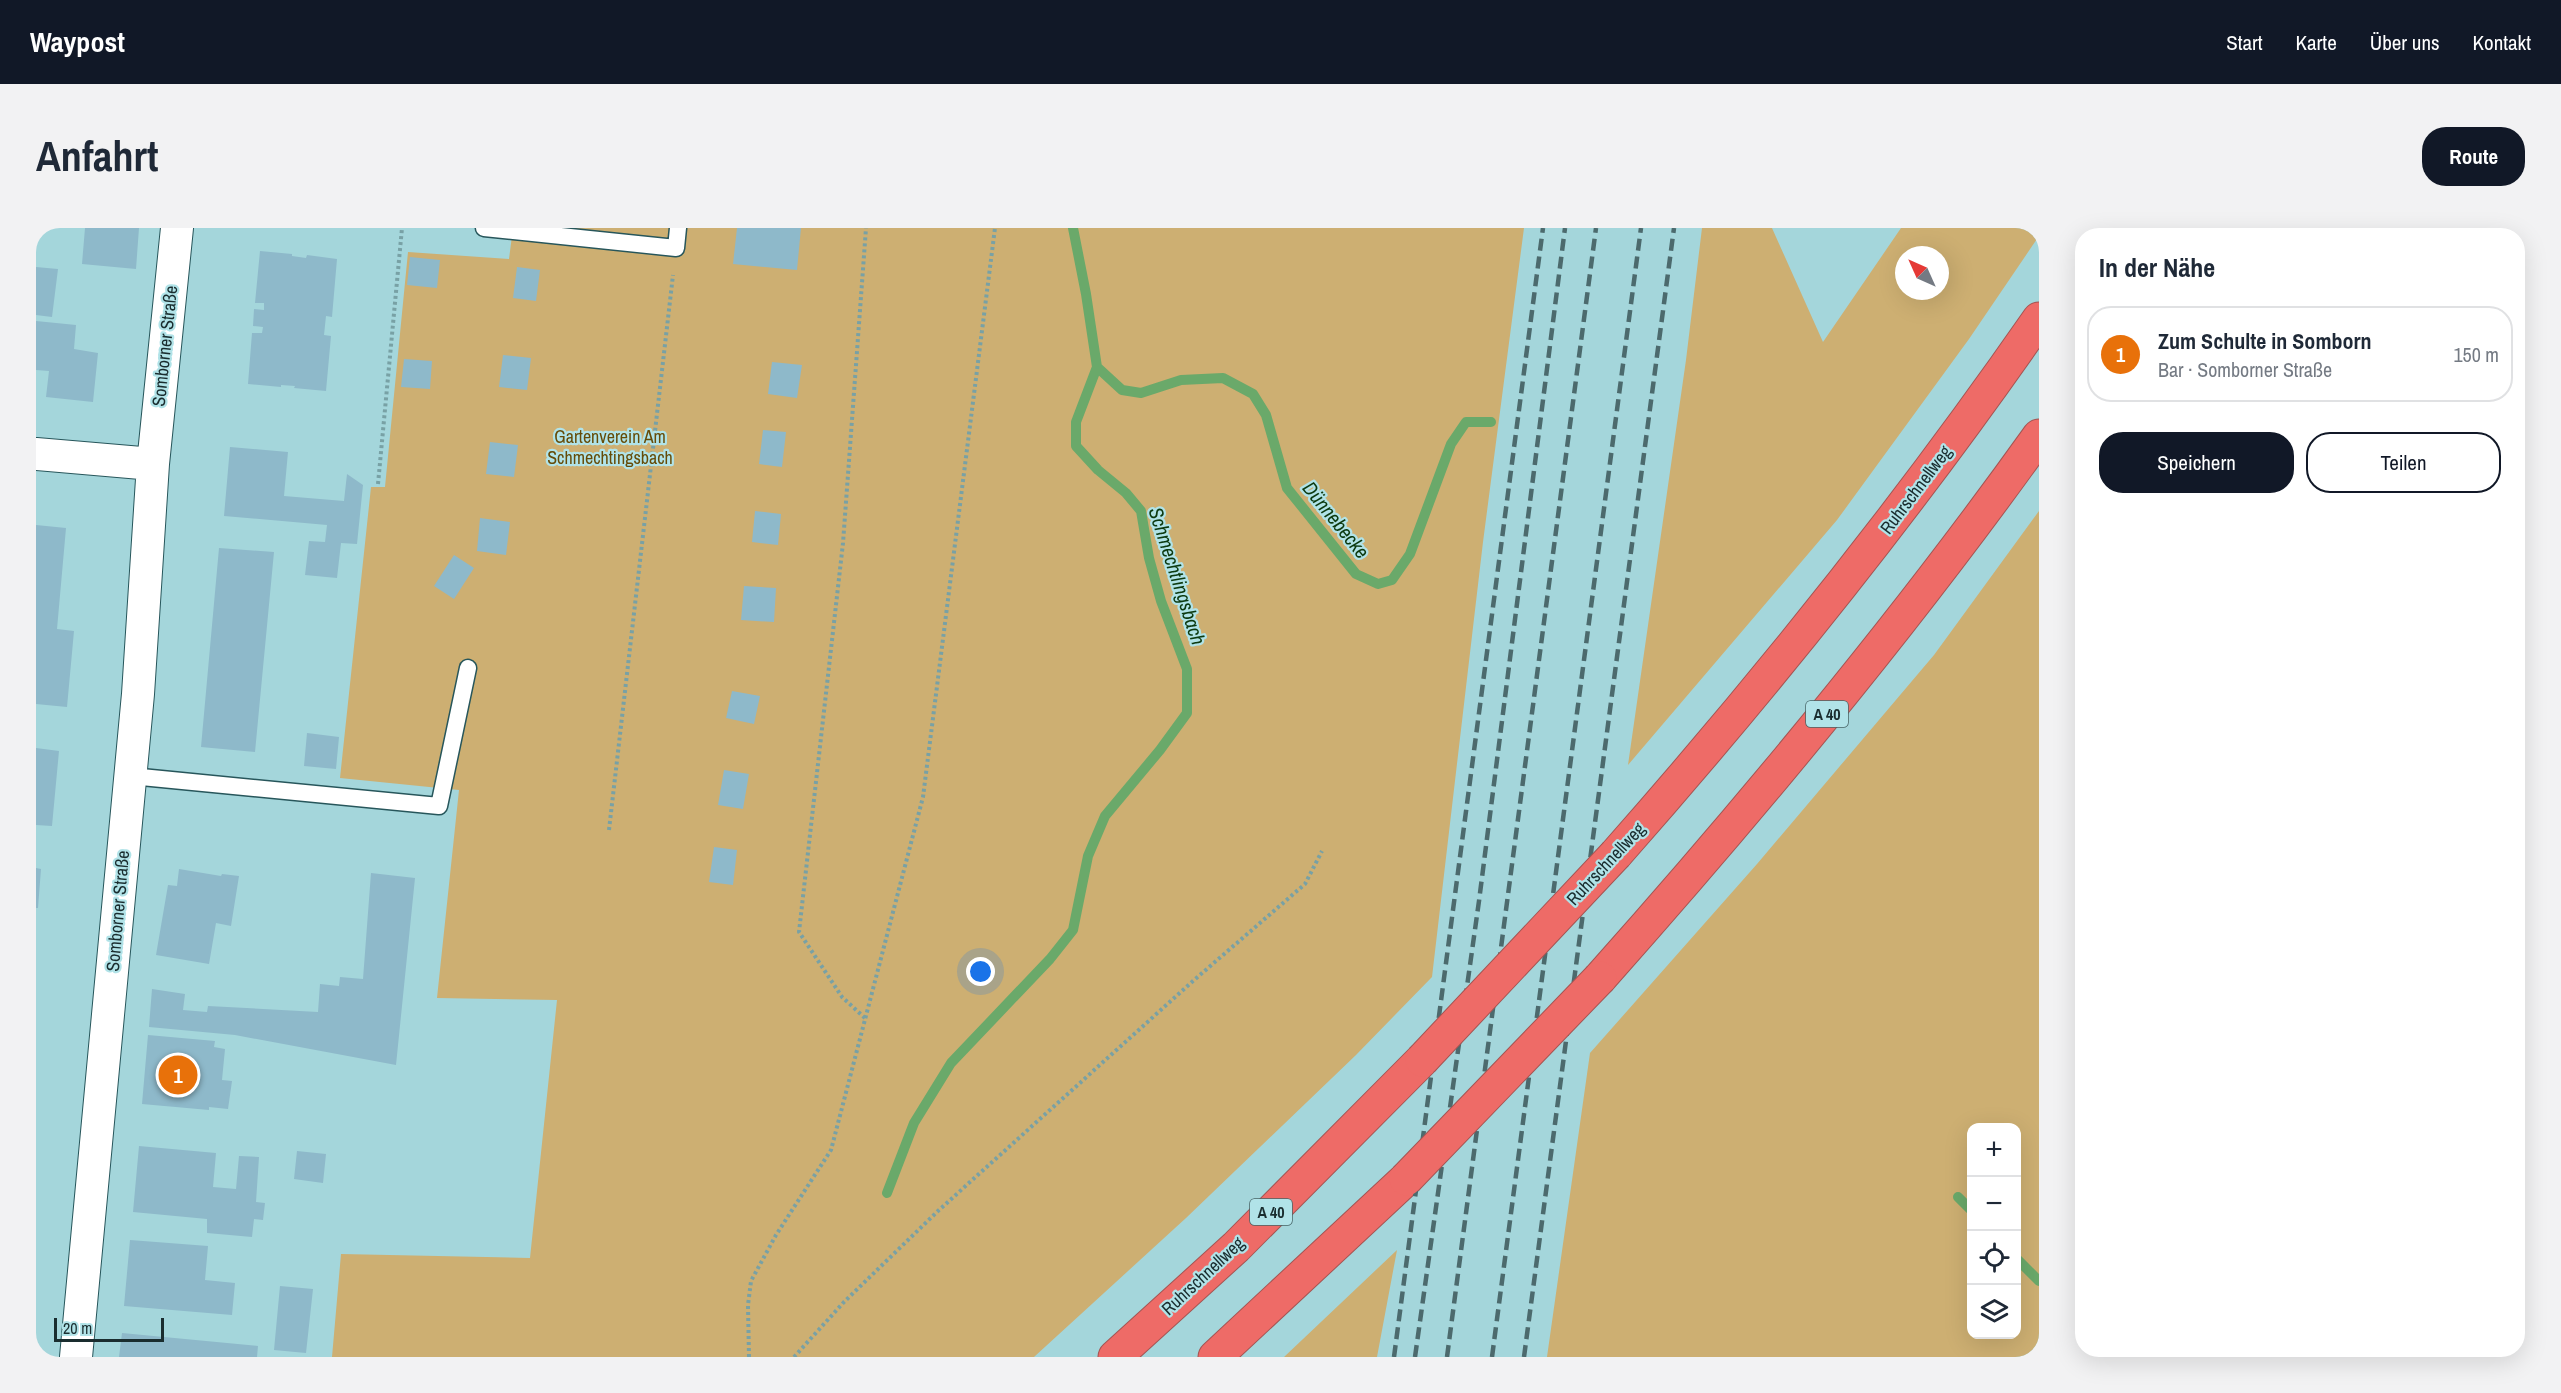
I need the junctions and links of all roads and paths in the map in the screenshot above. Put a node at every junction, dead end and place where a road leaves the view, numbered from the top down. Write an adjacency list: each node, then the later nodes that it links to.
1 (177, 228): 11 (street, Somborner Straße)
2 (402, 228): 12 (path)
3 (484, 228): 7 (lane)
4 (678, 228): 7 (lane)
5 (866, 228): 17 (path)
6 (995, 228): 17 (path)
7 (676, 248): 15 (path)
8 (2039, 319): 21 (highway, Ruhrschnellweg / A 40, bridge)
9 (2039, 436): 22 (highway, A 40, bridge)
10 (36, 454): 11 (street)
11 (153, 464): 14 (street, Somborner Straße)
12 (378, 484)
13 (468, 668): 14 (lane)
14 (131, 776): 18 (street, Somborner Straße)
15 (609, 830)
16 (1322, 851): 20 (path)
17 (865, 1018): 19 (path)
18 (76, 1357)
19 (749, 1357)
20 (794, 1357)
21 (1114, 1357)
22 (1215, 1357)

